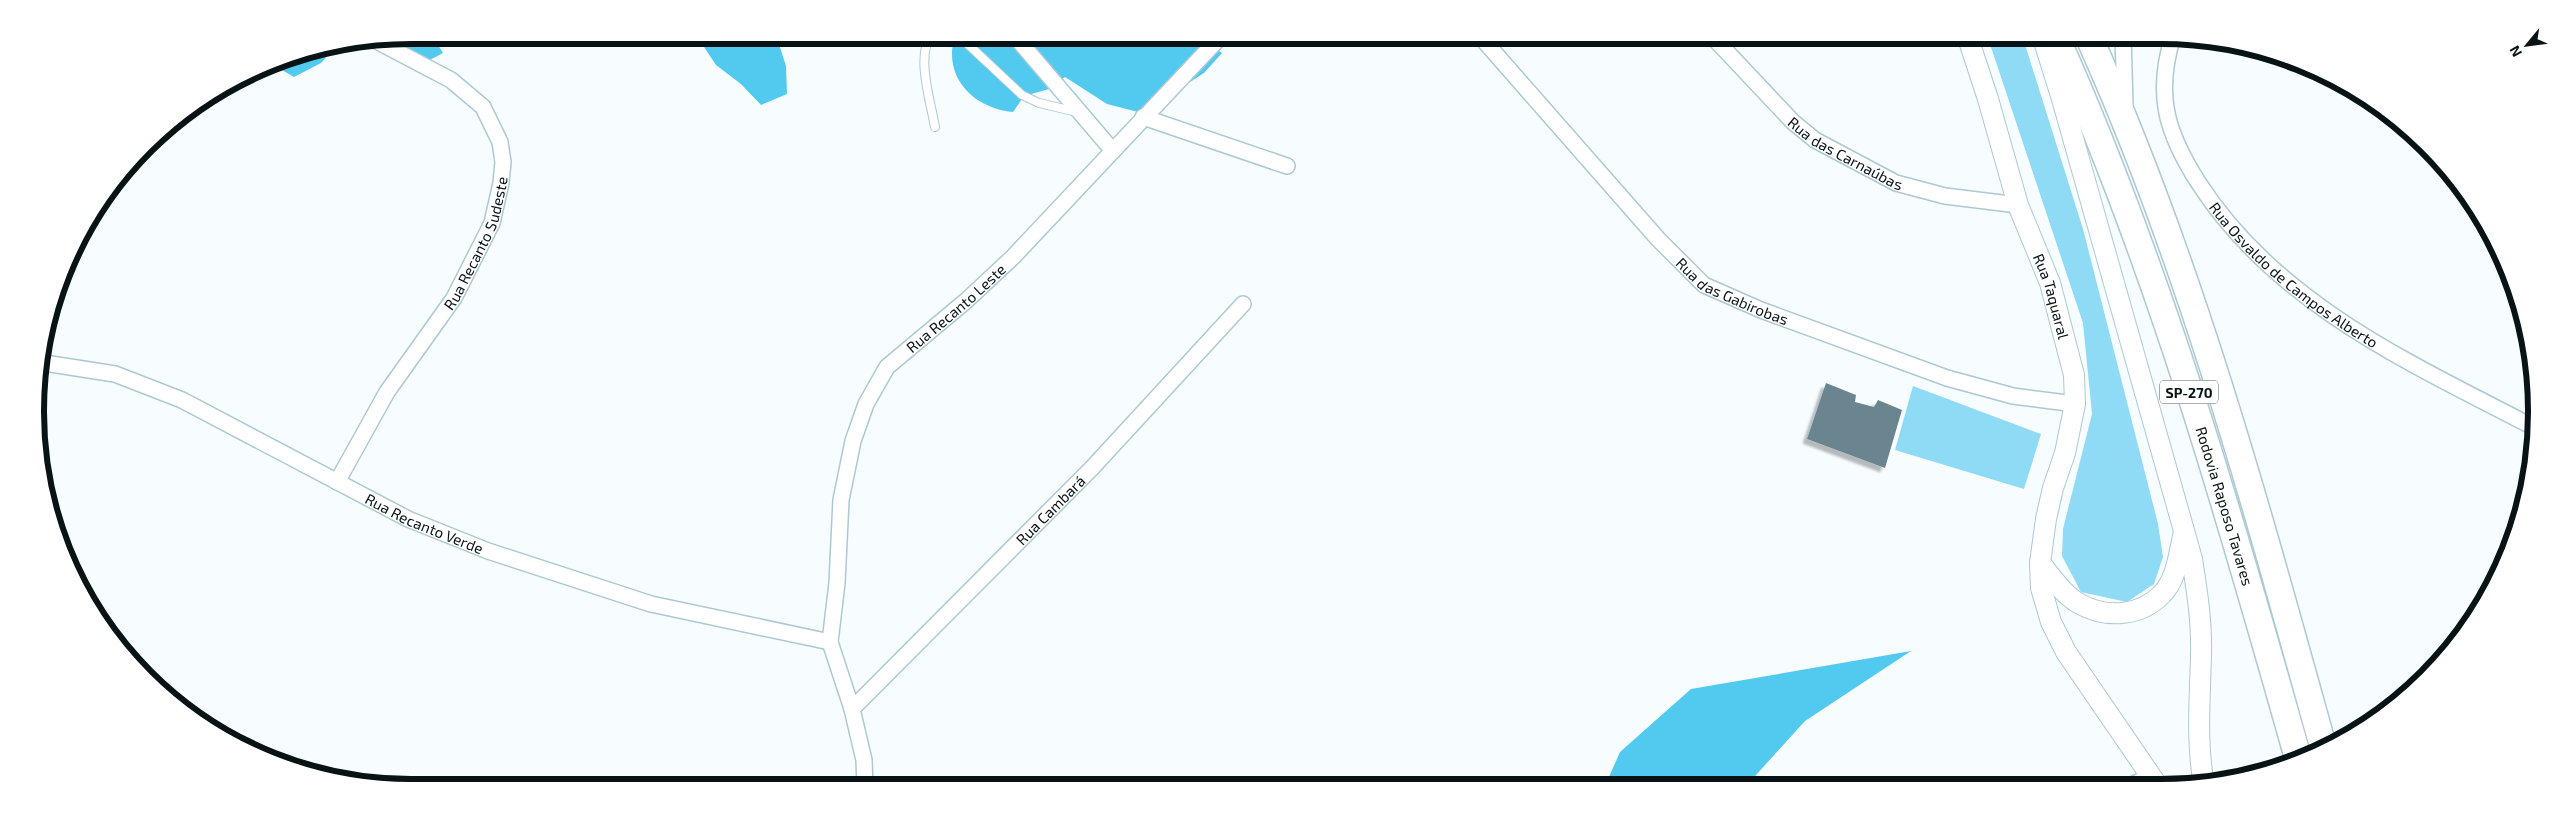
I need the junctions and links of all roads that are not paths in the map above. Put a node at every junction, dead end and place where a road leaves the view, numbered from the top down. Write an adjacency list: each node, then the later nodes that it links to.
1 (926, 44): 17 (lane)
2 (968, 44): 14 (lane)
3 (1022, 44): 14 (street)
4 (1213, 44): 15 (street, Rua Recanto Leste)
5 (1487, 44): 23 (street, Rua das Gabirobas)
6 (1719, 44): 20 (street, Rua das Carnaúbas)
7 (1970, 44): 20 (main road, Rua Taquaral)
8 (2045, 44): 26 (main road)
9 (2059, 44): 31 (highway, Rodovia Raposo Tavares / SP-270)
10 (2092, 44): 16 (highway, Rodovia Raposo Tavares / SP-270)
11 (2123, 44): 16 (street)
12 (2171, 44): 24 (street, Rua Osvaldo de Campos Alberto)
13 (386, 45): 25 (street, Rua Recanto Sudeste)
14 (1081, 114): 18 (street)
15 (1143, 117): 18 (street, Rua Recanto Leste); 19 (street)
16 (2125, 118): 30 (highway, Rodovia Raposo Tavares / SP-270)
17 (935, 127)
18 (1113, 150): 28 (street, Rua Recanto Leste)
19 (1287, 166)
20 (2018, 205): 23 (main road, Rua Taquaral)
21 (1243, 304): 29 (street, Rua Cambará)
22 (47, 363): 25 (street, Rua Recanto Verde)
23 (2075, 404): 27 (main road, Rua Taquaral)
24 (2528, 424)
25 (337, 482): 28 (street, Rua Recanto Verde)
26 (2184, 530): 27 (main road); 32 (main road)
27 (2040, 563): 34 (main road, Rua Taquaral)
28 (830, 642): 29 (street)
29 (852, 708): 33 (street)
30 (2322, 742)
31 (2297, 753)
32 (2203, 776)
33 (865, 779)
34 (2153, 779)

